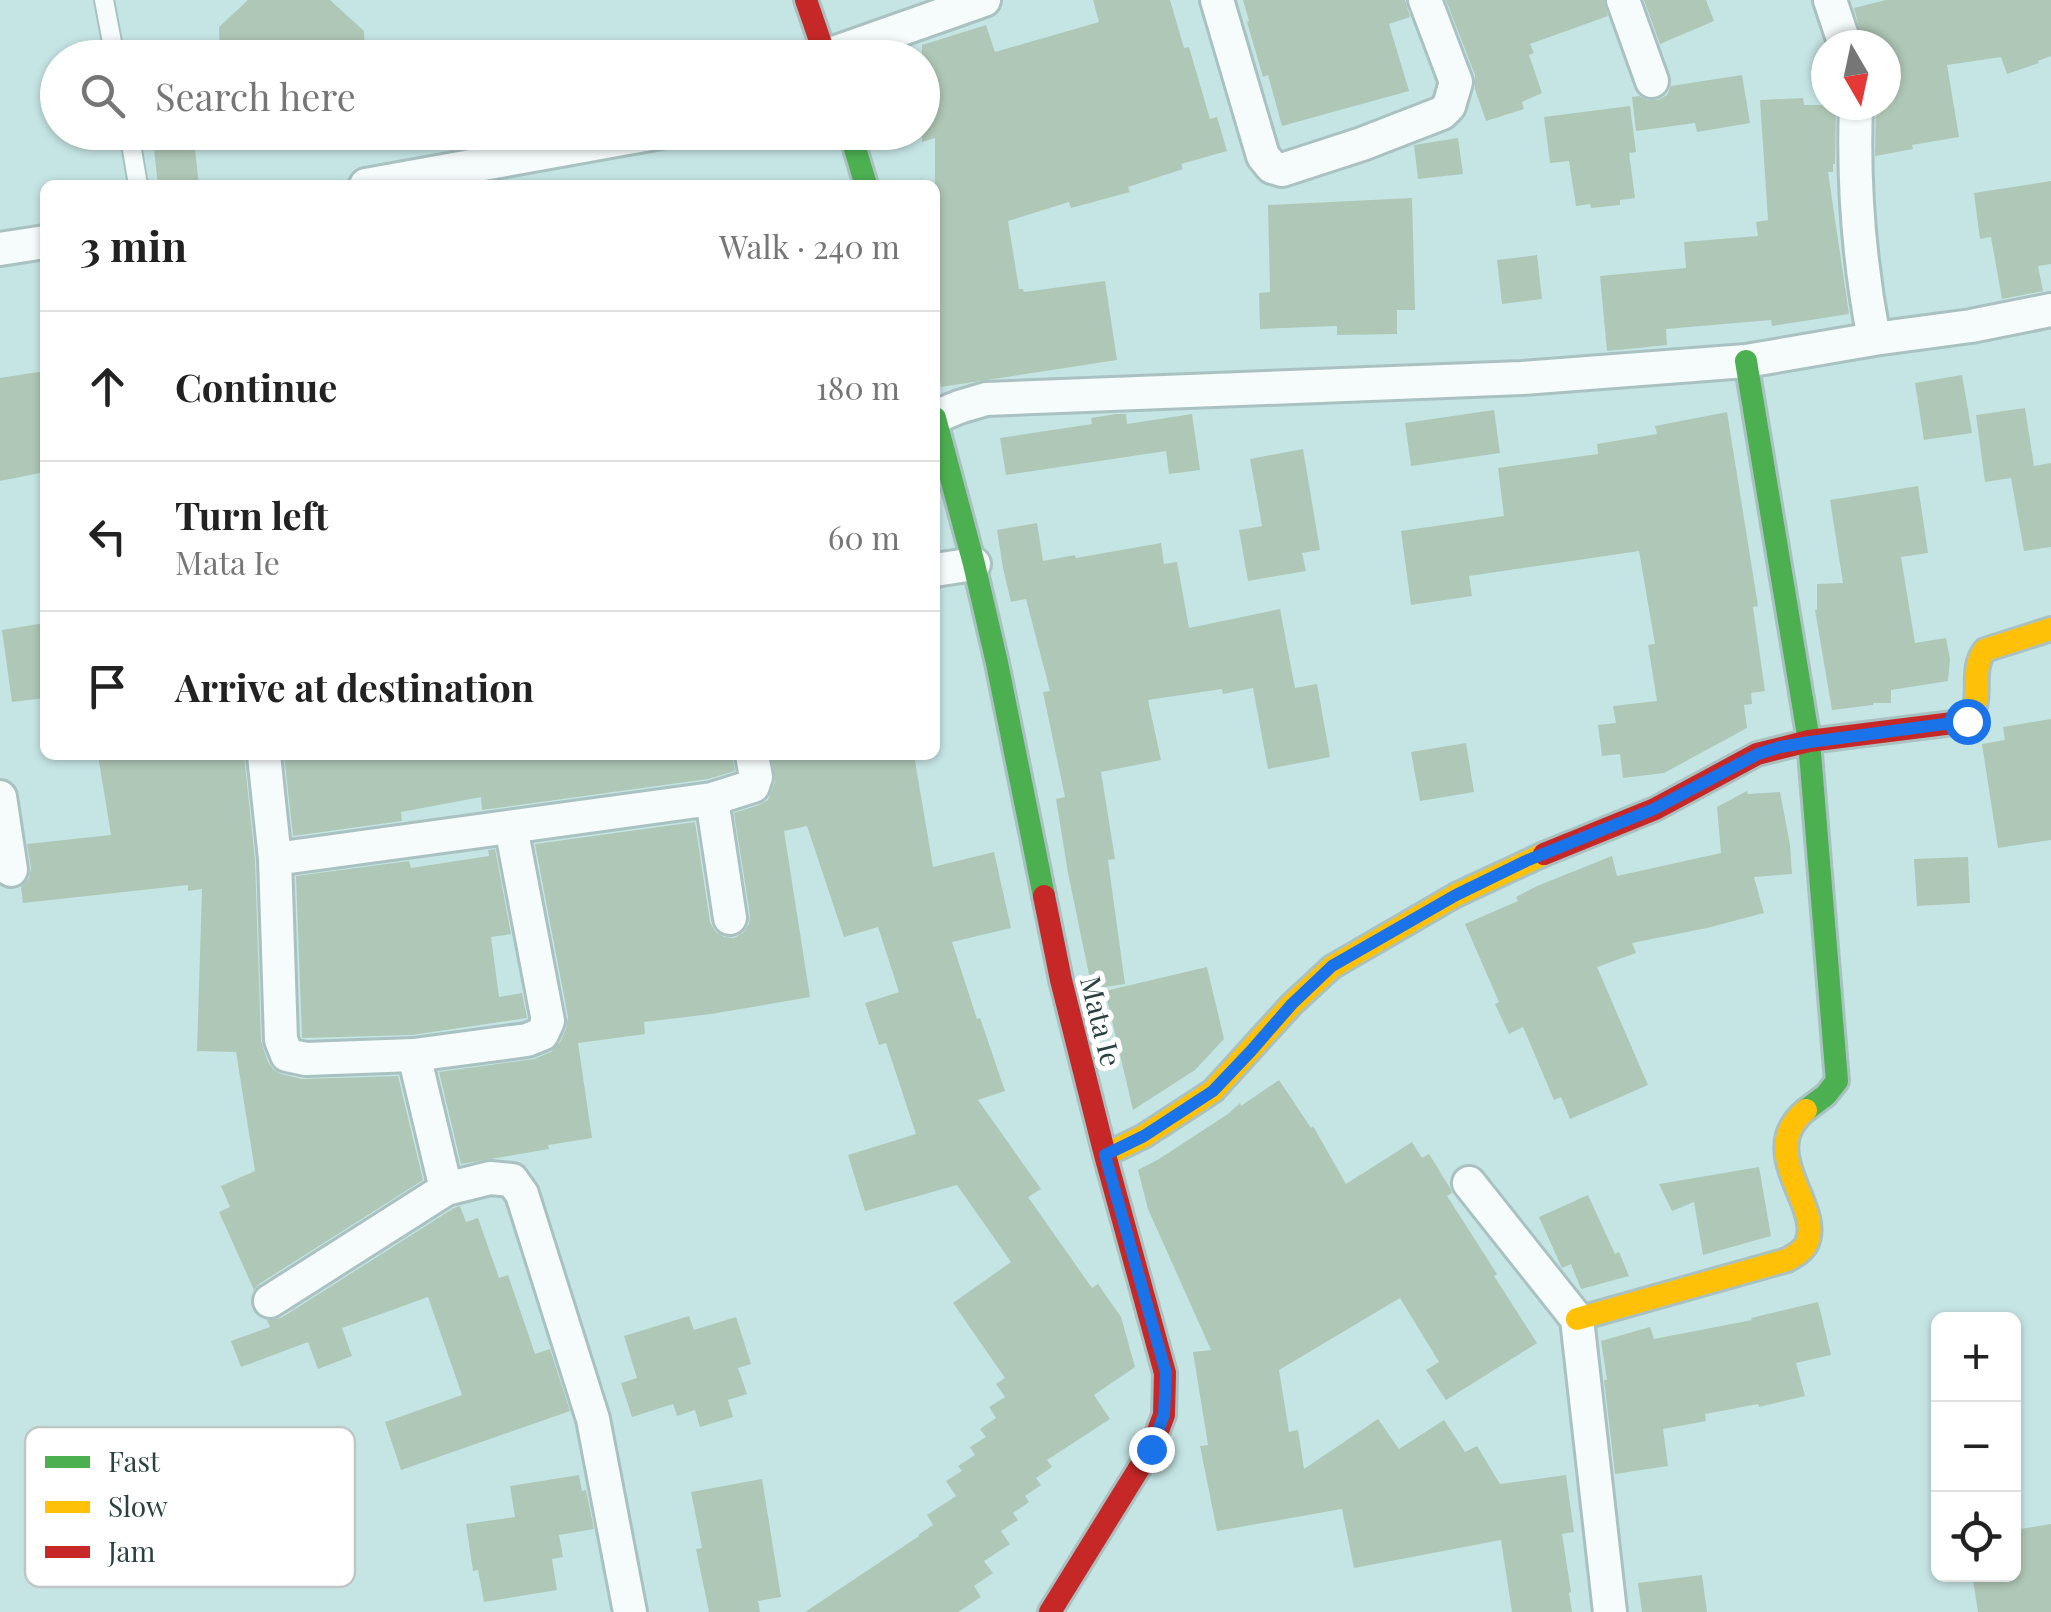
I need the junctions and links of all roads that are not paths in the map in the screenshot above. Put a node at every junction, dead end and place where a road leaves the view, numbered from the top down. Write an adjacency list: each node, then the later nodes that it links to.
1 (104, 0): 9 (lane)
2 (806, 0): 10 (street)
3 (984, 0): 11 (street)
4 (1218, 0): 5 (street)
5 (1425, 0)
6 (1623, 0): 12 (street)
7 (1830, 0): 8 (street)
8 (1839, 30)
9 (112, 40)
10 (820, 40)
11 (871, 40)
12 (1652, 81)
13 (1856, 120): 23 (street)
14 (131, 150): 17 (lane)
15 (560, 150): 18 (street)
16 (855, 150): 19 (street)
17 (137, 180)
18 (394, 180)
19 (864, 180)
20 (40, 243): 21 (street)
21 (0, 249)
22 (2051, 310): 23 (street)
23 (1874, 340): 24 (street)
24 (1746, 361): 25 (street); 30 (street)
25 (940, 416)
26 (940, 437): 27 (street, Mata Ie)
27 (974, 564): 28 (street); 40 (street, Mata Ie)
28 (940, 569)
29 (2051, 629): 30 (street)
30 (1810, 742): 40 (street); 44 (street)
31 (265, 760): 36 (street)
32 (753, 760): 34 (street)
33 (0, 797): 37 (street)
34 (712, 799): 35 (street); 38 (street)
35 (511, 827): 36 (street); 39 (street)
36 (275, 860): 39 (street)
37 (11, 870)
38 (730, 918)
39 (414, 1055): 42 (street)
40 (1105, 1155): 46 (street, Mata Ie)
41 (1469, 1183): 44 (street)
42 (446, 1189): 43 (street); 45 (street)
43 (270, 1301)
44 (1577, 1318): 47 (street)
45 (630, 1612)
46 (1050, 1612)
47 (1610, 1612)

